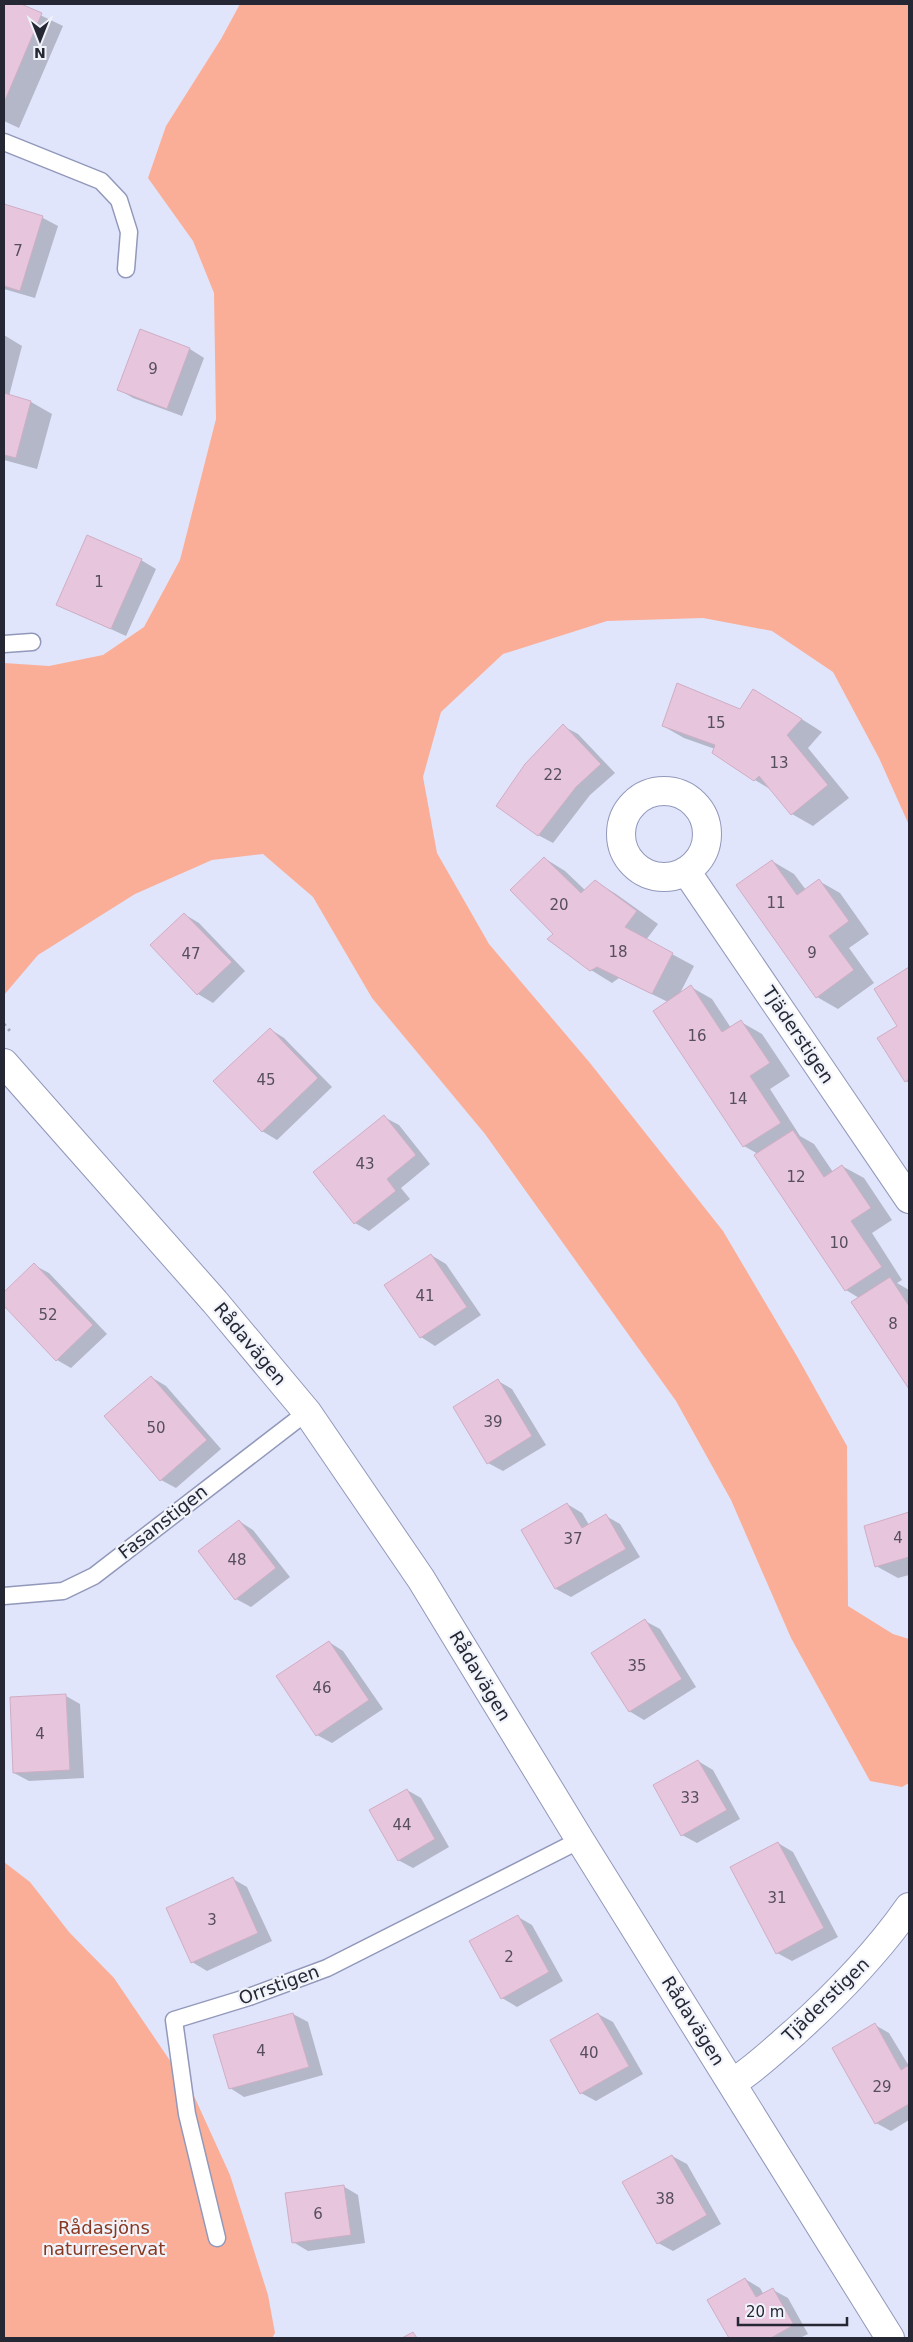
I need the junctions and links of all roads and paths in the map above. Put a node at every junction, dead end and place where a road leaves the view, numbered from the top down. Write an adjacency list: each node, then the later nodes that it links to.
1 (4, 142): 2 (lane)
2 (126, 268)
3 (32, 642): 4 (lane)
4 (4, 644)
5 (686, 871): 7 (street, Tjäderstigen)
6 (4, 1063): 8 (street, Rådavägen)
7 (909, 1199)
8 (307, 1412): 9 (lane, Fasanstigen); 10 (street, Rådavägen)
9 (4, 1596)
10 (580, 1840): 12 (street, Rådavägen); 13 (lane, Orrstigen)
11 (909, 1907): 12 (street, Tjäderstigen)
12 (732, 2083): 14 (street, Rådavägen)
13 (217, 2238)
14 (890, 2338)

